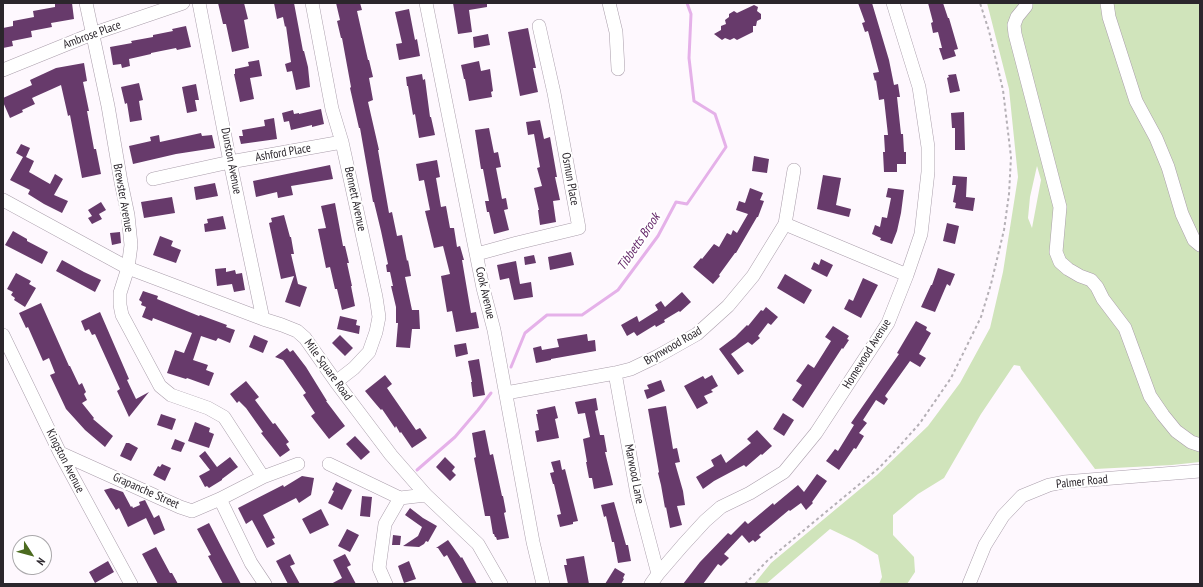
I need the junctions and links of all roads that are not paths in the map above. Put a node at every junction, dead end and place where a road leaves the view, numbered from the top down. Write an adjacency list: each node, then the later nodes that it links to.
1 (86, 3): 11 (street, Brewster Avenue)
2 (199, 3): 15 (street, Dunston Avenue)
3 (312, 3): 14 (street, Bennett Avenue)
4 (426, 3): 21 (street, Cook Avenue)
5 (609, 3): 12 (street)
6 (893, 3): 23 (street, Homewood Avenue)
7 (1026, 3): 29 (street)
8 (1107, 3): 20 (street)
9 (178, 4): 11 (street, Ambrose Place)
10 (539, 26): 21 (street, Osmun Place)
11 (92, 34): 13 (street, Ambrose Place); 22 (street, Brewster Avenue)
12 (618, 69)
13 (3, 70)
14 (342, 142): 15 (street, Ashford Place); 27 (street, Bennett Avenue)
15 (230, 162): 17 (street, Ashford Place); 24 (street, Dunston Avenue)
16 (794, 170): 19 (street, Brynwood Road)
17 (153, 179)
18 (3, 200): 22 (street, Mile Square Road)
19 (785, 224): 23 (street); 26 (street, Brynwood Road)
20 (1200, 245)
21 (476, 254): 28 (street, Cook Avenue)
22 (128, 268): 24 (street, Mile Square Road); 34 (street, Brewster Avenue)
23 (907, 275): 38 (street, Homewood Avenue)
24 (263, 319): 27 (street, Mile Square Road)
25 (3, 336): 30 (street, Kingston Avenue)
26 (615, 373): 28 (street, Brynwood Road); 38 (street, Marwood Lane)
27 (336, 382): 35 (street, Mile Square Road)
28 (506, 393): 43 (street, Cook Avenue)
29 (1200, 445)
30 (60, 453): 37 (street, Grapanche Street); 39 (street, Kingston Avenue)
31 (298, 464): 34 (street, Grapanche Street)
32 (329, 464): 36 (street)
33 (1200, 471): 44 (street, Palmer Road)
34 (263, 477): 37 (street, Grapanche Street)
35 (426, 495): 36 (street); 42 (street, Mile Square Road)
36 (400, 498): 41 (street)
37 (220, 499): 40 (street)
38 (654, 579)
39 (131, 584)
40 (265, 584)
41 (386, 584)
42 (501, 584)
43 (544, 584)
44 (969, 584)

